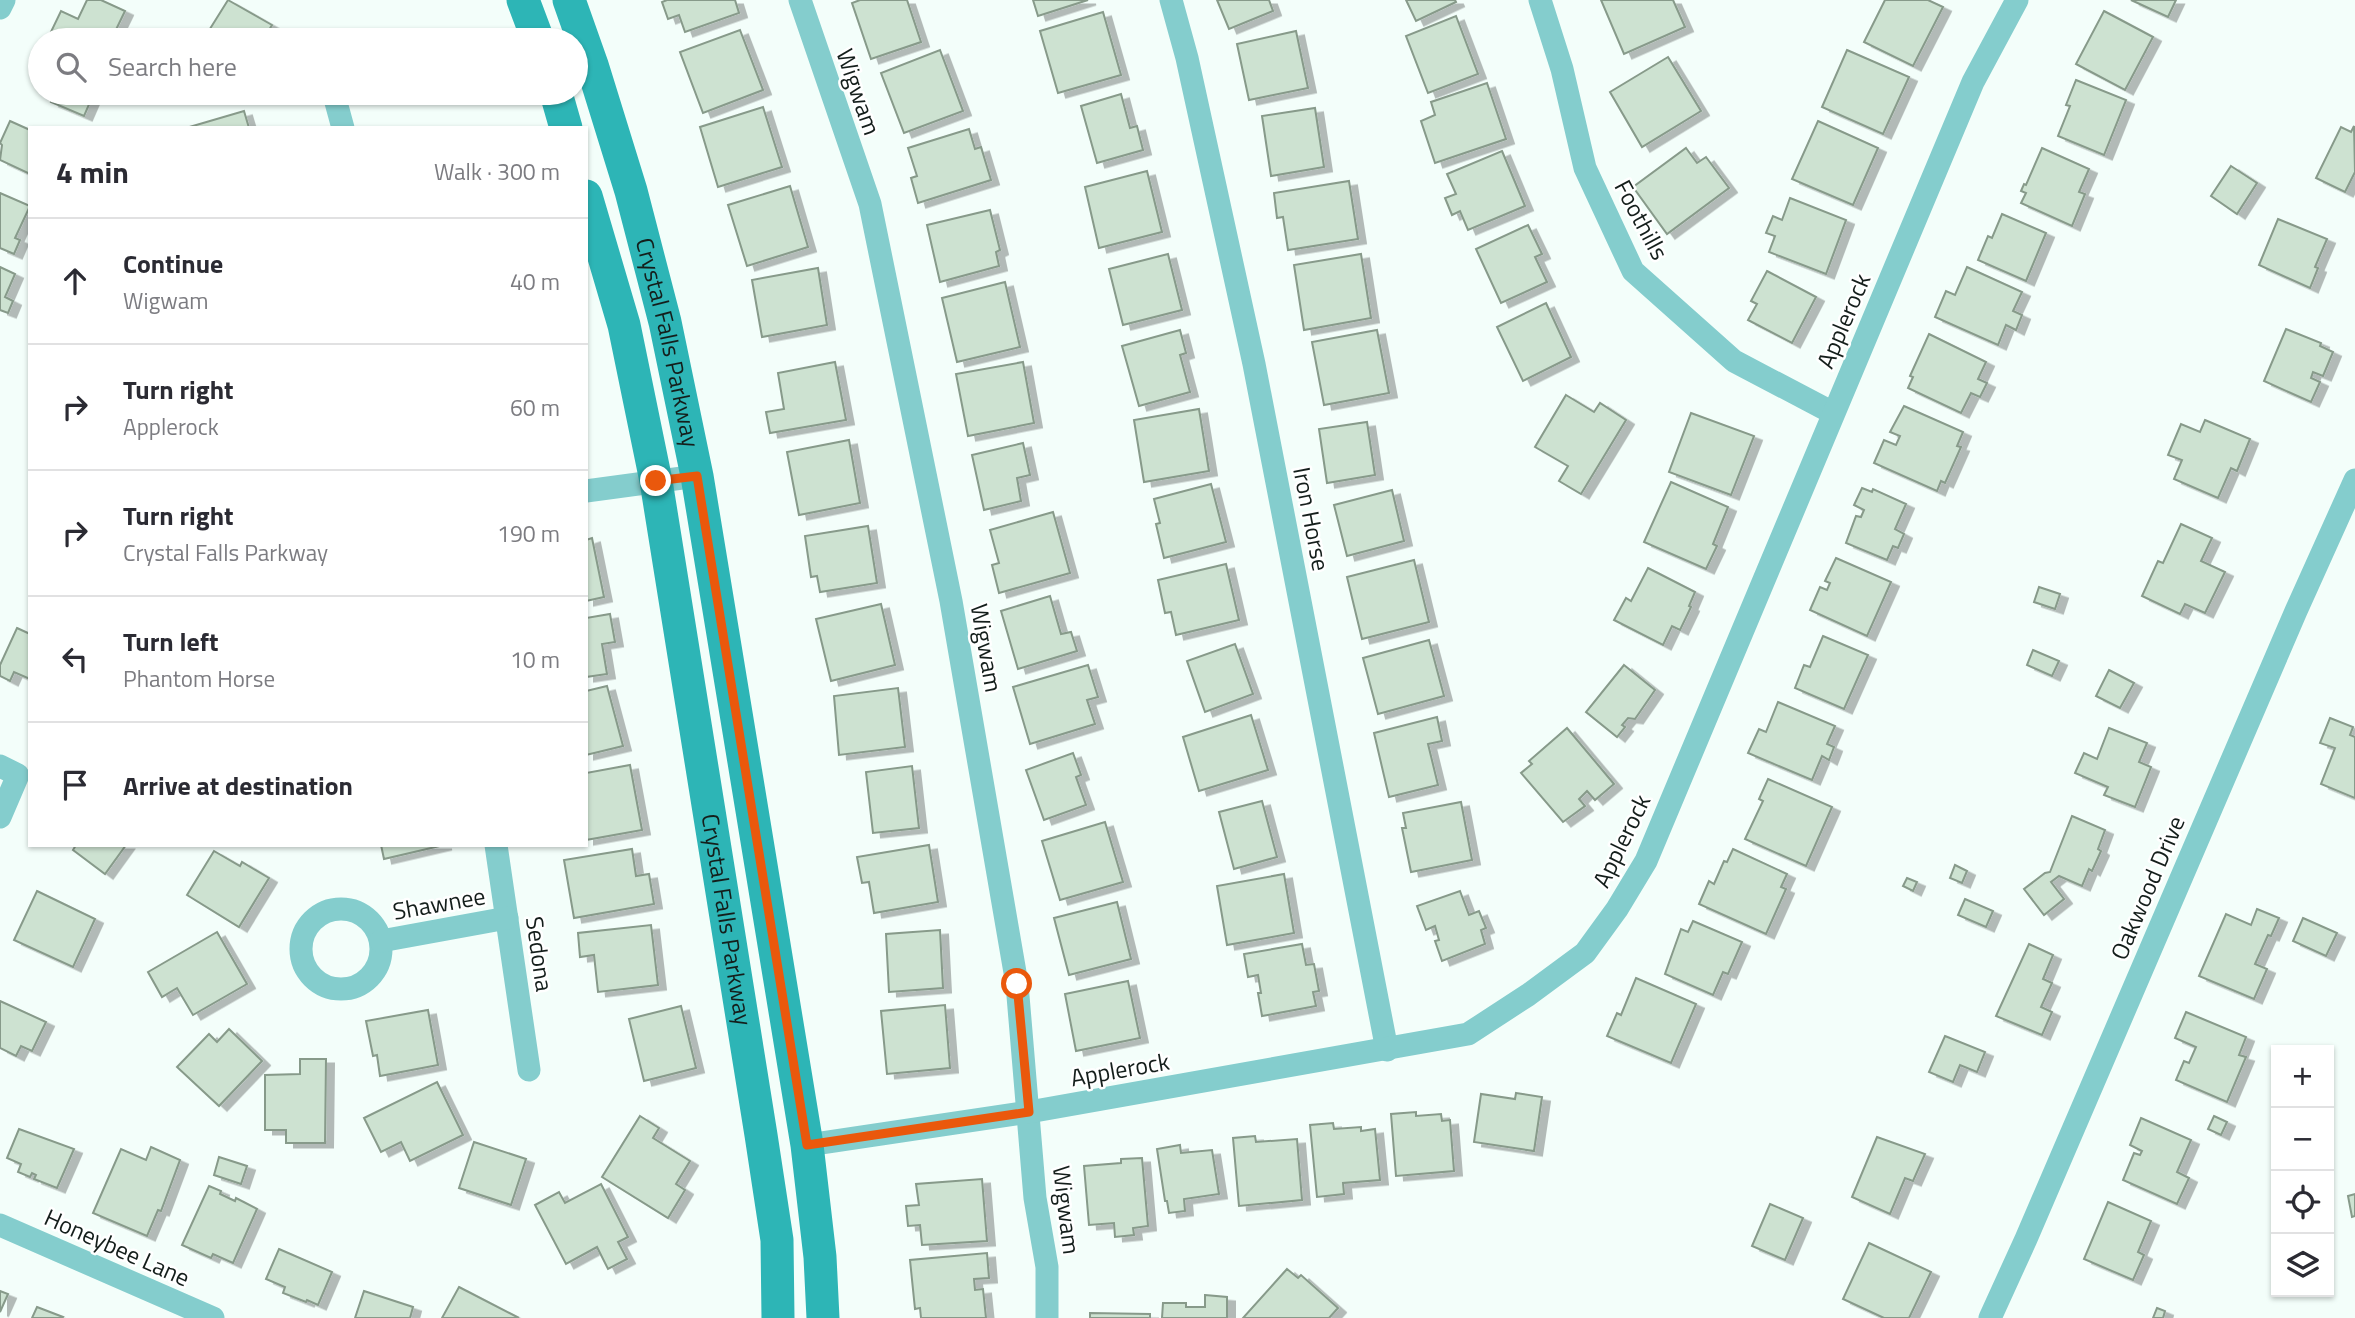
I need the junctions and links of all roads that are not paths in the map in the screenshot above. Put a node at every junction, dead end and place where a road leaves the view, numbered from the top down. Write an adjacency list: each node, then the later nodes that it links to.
1 (4, 0): 8 (street)
2 (523, 0): 9 (main road)
3 (569, 0): 10 (main road, Crystal Falls Parkway)
4 (800, 0): 29 (street, Wigwam)
5 (1171, 0): 27 (street, Iron Horse)
6 (1540, 0): 17 (street, Foothills)
7 (2017, 0): 17 (street, Applerock)
8 (0, 8)
9 (534, 28)
10 (579, 28)
11 (588, 54): 18 (main road, Crystal Falls Parkway)
12 (337, 105): 14 (street)
13 (559, 105): 15 (main road)
14 (342, 126)
15 (565, 126)
16 (588, 203): 20 (main road, Crystal Falls Parkway)
17 (1833, 413): 27 (street, Applerock)
18 (697, 476): 20 (street); 30 (main road, Crystal Falls Parkway)
19 (2355, 480): 36 (street, Oakwood Drive)
20 (656, 481): 21 (street); 33 (main road, Crystal Falls Parkway)
21 (588, 491)
22 (9, 770): 23 (street)
23 (0, 817)
24 (496, 847): 25 (street, Sedona)
25 (507, 919): 26 (street, Shawnee); 28 (street, Sedona)
26 (380, 941)
27 (1387, 1050): 29 (street, Applerock)
28 (529, 1070)
29 (1029, 1112): 30 (street, Applerock); 35 (street, Wigwam)
30 (807, 1145): 34 (main road, Crystal Falls Parkway)
31 (0, 1225): 32 (street, Honeybee Lane)
32 (213, 1318)
33 (778, 1318)
34 (823, 1318)
35 (1047, 1318)
36 (1990, 1318)

